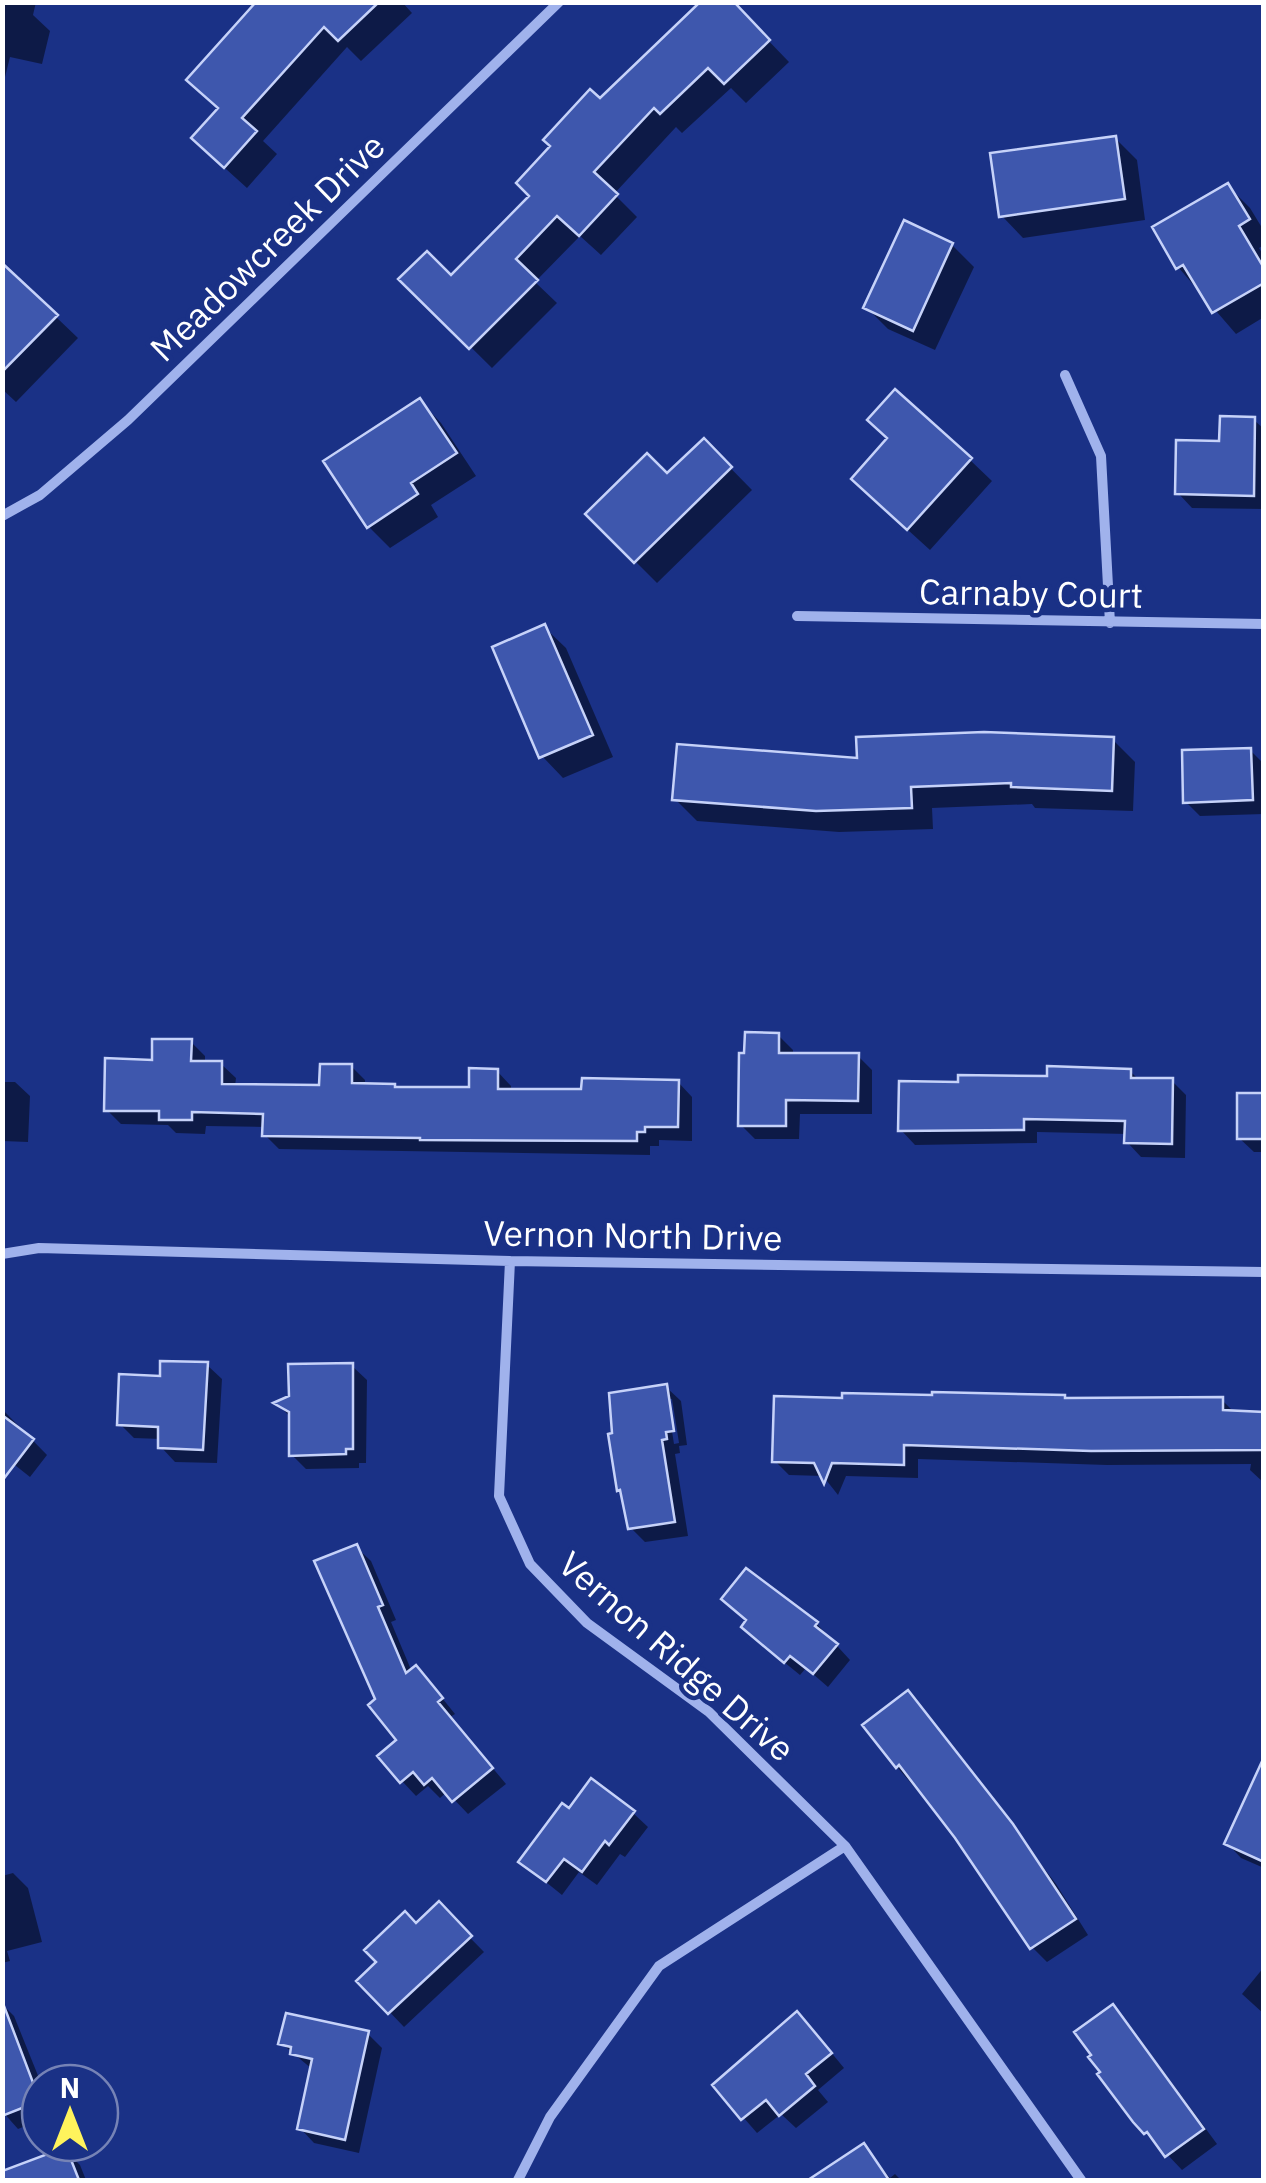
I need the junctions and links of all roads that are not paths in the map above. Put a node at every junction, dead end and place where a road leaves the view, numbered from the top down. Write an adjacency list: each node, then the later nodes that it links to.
1 (558, 2): 3 (street, Meadowcreek Drive)
2 (1065, 376): 5 (street)
3 (2, 516)
4 (796, 616): 5 (street, Carnaby Court)
5 (1110, 622): 6 (street, Carnaby Court)
6 (1264, 624)
7 (2, 1254): 8 (street, Vernon North Drive)
8 (510, 1261): 9 (street, Vernon North Drive); 10 (street, Vernon Ridge Drive)
9 (1264, 1272)
10 (845, 1846): 11 (street); 12 (street, Vernon Ridge Drive)
11 (518, 2180)
12 (1081, 2180)

